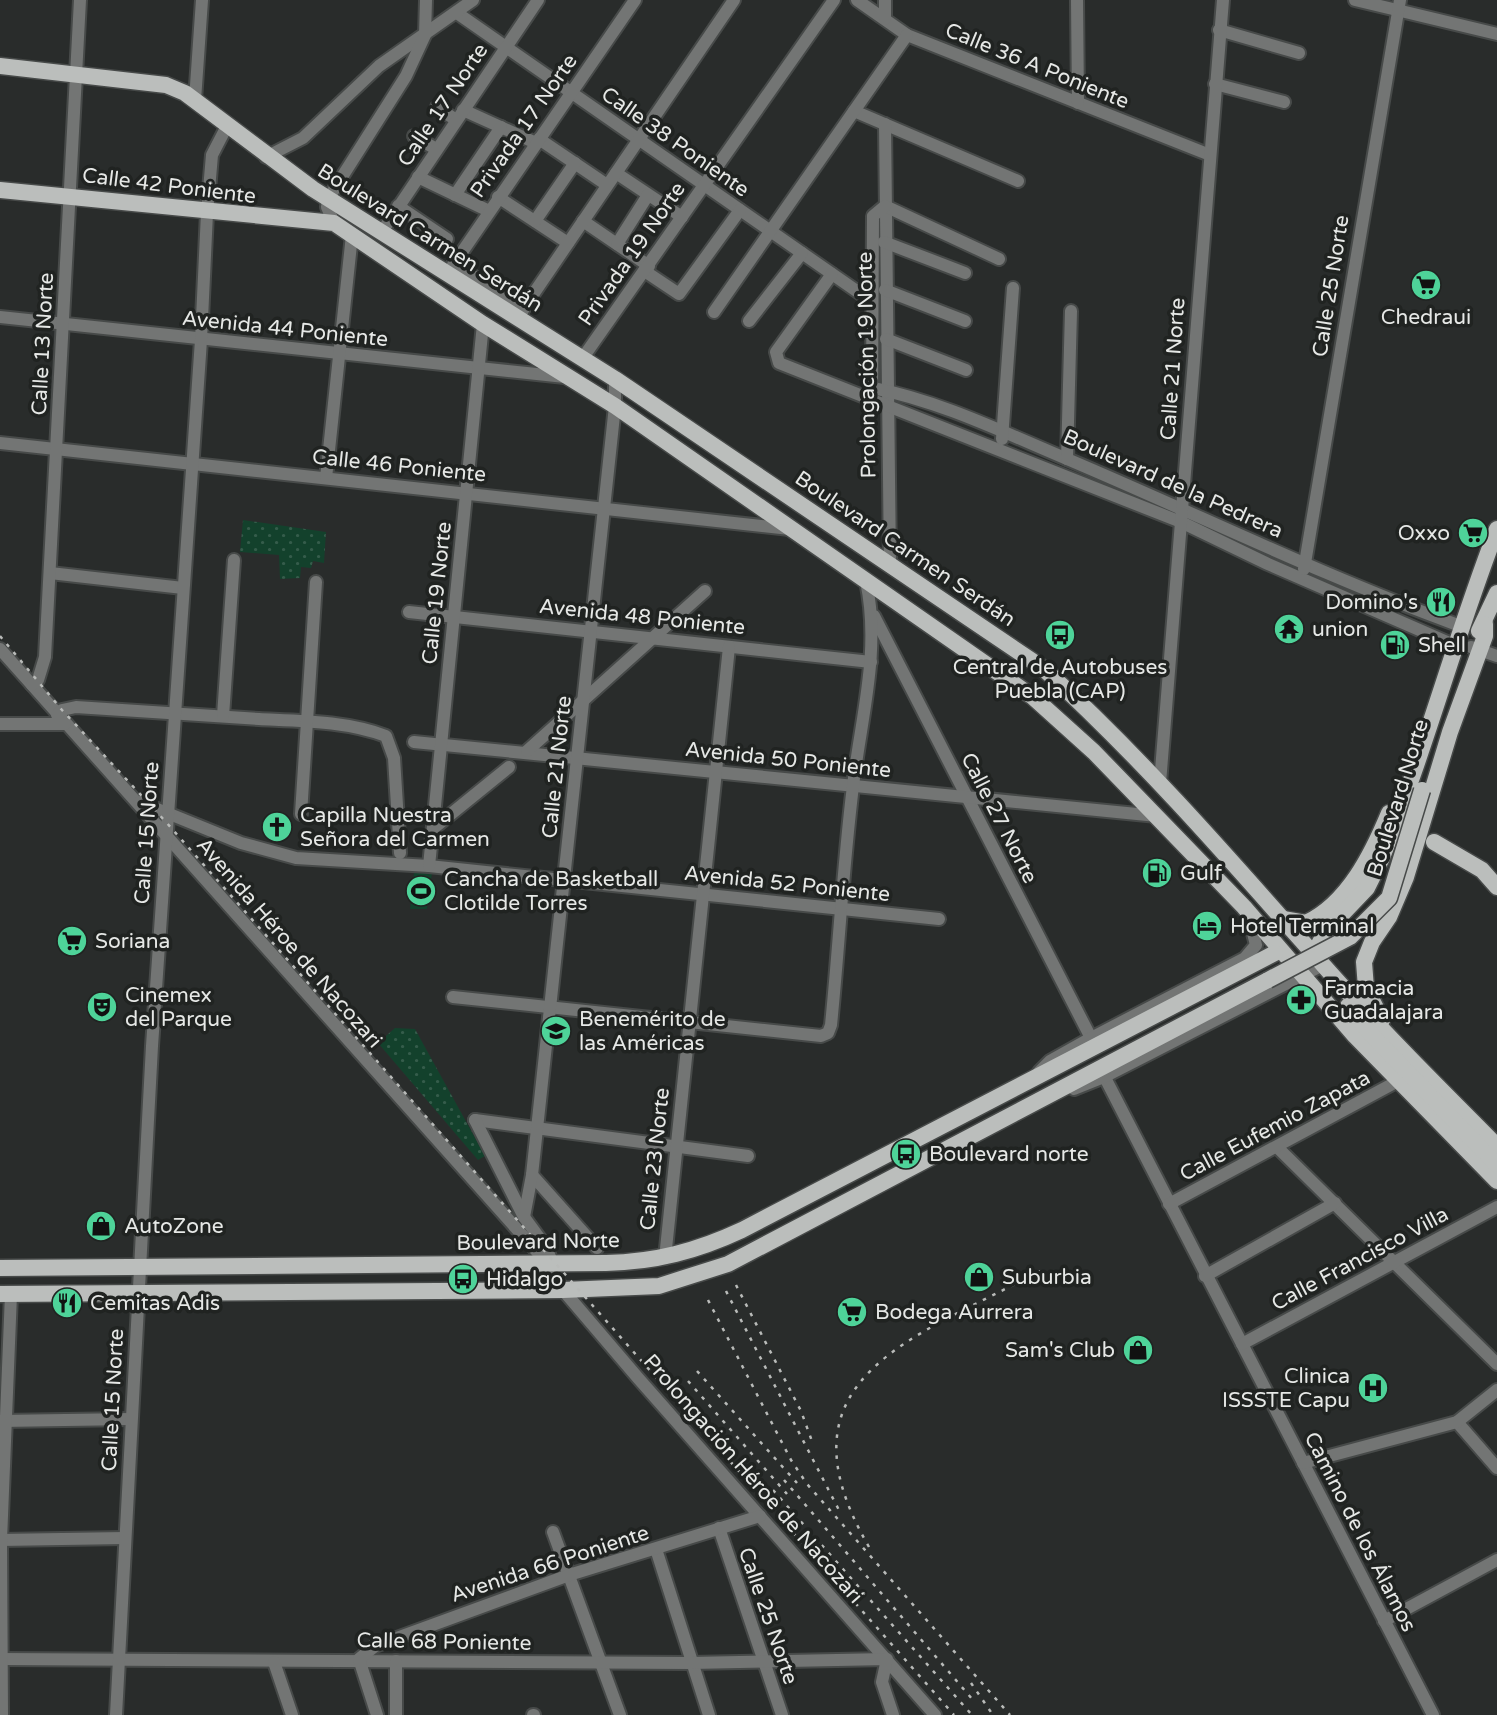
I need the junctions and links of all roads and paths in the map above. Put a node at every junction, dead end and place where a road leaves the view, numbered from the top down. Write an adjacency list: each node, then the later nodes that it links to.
1 (80, 0): 24 (street, Calle 13 Norte)
2 (202, 0): 27 (street)
3 (426, 0): 19 (street)
4 (474, 0): 15 (street)
5 (538, 0): 21 (street, Calle 17 Norte)
6 (635, 0): 26 (street, Privada 17 Norte)
7 (734, 0): 37 (street)
8 (834, 0): 46 (street, Privada 19 Norte)
9 (857, 0): 16 (street, Calle 36 A Poniente)
10 (885, 0): 16 (street)
11 (1077, 0): 29 (street)
12 (1223, 0): 17 (street, Calle 21 Norte)
13 (1355, 0): 14 (street)
14 (1400, 5): 18 (street); 116 (street, Calle 25 Norte)
15 (457, 13): 19 (street); 21 (street, Calle 38 Poniente)
16 (885, 19): 20 (street, Calle 36 A Poniente)
17 (1219, 30): 22 (street); 25 (street, Calle 21 Norte)
18 (1497, 34)
19 (425, 35): 41 (street); 54 (street)
20 (907, 35): 29 (street, Calle 36 A Poniente); 31 (street)
21 (505, 47): 26 (street, Calle 38 Poniente); 32 (street, Calle 17 Norte)
22 (1299, 53)
23 (0, 66): 24 (main road, Boulevard Carmen Serdán)
24 (76, 75): 27 (main road, Boulevard Carmen Serdán); 50 (street, Calle 13 Norte)
25 (1215, 84): 28 (street); 40 (street, Calle 21 Norte)
26 (570, 93): 37 (street, Calle 38 Poniente); 38 (street, Privada 17 Norte)
27 (195, 100): 34 (main road, Boulevard Carmen Serdán)
28 (1284, 102)
29 (1078, 103): 40 (street, Calle 36 A Poniente)
30 (437, 107): 32 (street)
31 (853, 111): 33 (street); 65 (street)
32 (459, 115): 35 (street); 39 (street, Calle 17 Norte)
33 (886, 124): 45 (street); 56 (street, Prolongación 19 Norte)
34 (227, 126): 41 (main road, Boulevard Carmen Serdán); 59 (street, Calle 15 Norte)
35 (501, 127): 38 (street); 51 (street)
36 (414, 135): 39 (street)
37 (638, 140): 43 (street); 46 (street, Calle 38 Poniente)
38 (537, 141): 42 (street); 53 (street, Privada 17 Norte)
39 (436, 149): 44 (street, Calle 17 Norte)
40 (1210, 155): 110 (street, Calle 21 Norte)
41 (266, 157): 48 (main road, Boulevard Carmen Serdán)
42 (575, 163): 47 (street); 61 (street)
43 (616, 173): 47 (street); 52 (street)
44 (418, 177): 51 (street); 55 (street, Calle 17 Norte)
45 (1018, 181)
46 (704, 185): 57 (street, Calle 38 Poniente); 60 (street, Privada 19 Norte)
47 (607, 186): 63 (street)
48 (313, 189): 54 (main road, Boulevard Carmen Serdán); 62 (main road)
49 (0, 190): 50 (main road, Calle 42 Poniente)
50 (71, 195): 59 (main road, Calle 42 Poniente); 87 (street, Calle 13 Norte)
51 (455, 195): 58 (street)
52 (648, 195): 60 (street); 71 (street)
53 (499, 197): 58 (street, Privada 17 Norte); 61 (street)
54 (328, 199): 64 (street); 66 (main road, Boulevard Carmen Serdán)
55 (398, 206): 66 (street, Calle 17 Norte); 68 (street)
56 (885, 206): 69 (street, Prolongación 19 Norte); 73 (street); 80 (street, Prolongación 19 Norte)
57 (740, 210): 65 (street, Calle 38 Poniente); 75 (street)
58 (489, 211): 74 (street, Privada 17 Norte)
59 (207, 213): 62 (main road, Calle 42 Poniente); 89 (street, Calle 15 Norte)
60 (682, 217): 75 (street, Privada 19 Norte)
61 (535, 221): 70 (street)
62 (313, 222): 64 (main road, Calle 42 Poniente)
63 (583, 222): 70 (street); 71 (street)
64 (334, 223): 67 (main road, Boulevard Carmen Serdán)
65 (770, 231): 72 (street, Calle 38 Poniente); 81 (street)
66 (381, 233): 74 (main road, Boulevard Carmen Serdán)
67 (352, 235): 88 (main road, Boulevard Carmen Serdán); 91 (street)
68 (447, 239)
69 (884, 242): 76 (street); 79 (street, Prolongación 19 Norte)
70 (568, 243): 83 (street)
71 (618, 244): 75 (street)
72 (802, 253): 77 (street, Calle 38 Poniente); 85 (street)
73 (999, 259)
74 (451, 269): 83 (main road, Boulevard Carmen Serdán)
75 (648, 269): 92 (street, Privada 19 Norte)
76 (965, 273)
77 (832, 274): 80 (street, Calle 38 Poniente); 98 (street)
78 (1013, 288): 101 (street)
79 (885, 290): 86 (street); 90 (street, Prolongación 19 Norte)
80 (872, 301): 98 (street, Prolongación 19 Norte)
81 (714, 312)
82 (1071, 312): 105 (street)
83 (520, 314): 92 (main road, Boulevard Carmen Serdán)
84 (0, 317): 87 (street, Avenida 44 Poniente)
85 (749, 321)
86 (965, 321)
87 (64, 323): 89 (street, Avenida 44 Poniente); 103 (street, Calle 13 Norte)
88 (483, 324): 93 (street, Calle 19 Norte); 95 (main road, Boulevard Carmen Serdán)
89 (201, 340): 91 (street, Avenida 44 Poniente); 106 (street, Calle 15 Norte)
90 (886, 340): 94 (street); 97 (street, Prolongación 19 Norte)
91 (339, 354): 93 (street, Avenida 44 Poniente); 107 (street)
92 (582, 359): 96 (main road, Boulevard Carmen Serdán)
93 (479, 369): 95 (street, Avenida 44 Poniente); 108 (street, Calle 19 Norte)
94 (966, 370)
95 (565, 377): 99 (main road, Boulevard Carmen Serdán)
96 (615, 379): 99 (street, Calle 21 Norte); 114 (main road, Boulevard Carmen Serdán)
97 (888, 391): 98 (street, Boulevard de la Pedrera); 100 (street, Prolongación 19 Norte); 101 (street, Boulevard de la Pedrera)
98 (872, 395): 100 (street, Boulevard de la Pedrera)
99 (615, 406): 109 (street, Calle 21 Norte); 112 (main road, Boulevard Carmen Serdán)
100 (888, 408): 104 (street, Boulevard de la Pedrera); 117 (street, Prolongación 19 Norte)
101 (1005, 432): 104 (street); 105 (street, Boulevard de la Pedrera)
102 (0, 443): 103 (street, Calle 46 Poniente)
103 (57, 449): 106 (street, Calle 46 Poniente); 118 (street, Calle 13 Norte)
104 (999, 449): 111 (street, Boulevard de la Pedrera)
105 (1068, 459): 110 (street, Boulevard de la Pedrera)
106 (191, 463): 107 (street, Calle 46 Poniente); 122 (street, Calle 15 Norte)
107 (326, 478): 108 (street, Calle 46 Poniente)
108 (466, 493): 109 (street, Calle 46 Poniente); 128 (street, Calle 19 Norte)
109 (606, 508): 112 (street, Calle 46 Poniente); 130 (street, Calle 21 Norte)
110 (1182, 508): 111 (street, Calle 21 Norte); 116 (street, Boulevard de la Pedrera)
111 (1181, 522): 120 (street, Boulevard de la Pedrera); 151 (street, Calle 21 Norte)
112 (794, 529): 119 (main road, Boulevard Carmen Serdán)
113 (1497, 529): 125 (main road, Boulevard Norte)
114 (870, 552): 117 (main road, Boulevard Carmen Serdán); 119 (main road)
115 (234, 560): 141 (street)
116 (1304, 563): 120 (street, Calle 25 Norte); 129 (street, Boulevard de la Pedrera)
117 (890, 566): 151 (main road, Boulevard Carmen Serdán)
118 (50, 573): 122 (street); 138 (street, Calle 13 Norte)
119 (861, 577): 127 (street); 157 (main road, Boulevard Carmen Serdán)
120 (1303, 579): 133 (street, Boulevard de la Pedrera)
121 (316, 582): 143 (street)
122 (183, 588): 140 (street, Calle 15 Norte)
123 (705, 591): 131 (street)
124 (1497, 593): 132 (main road, Boulevard Norte)
125 (1469, 599): 129 (main road); 170 (main road, Boulevard Norte)
126 (409, 612): 128 (street, Avenida 48 Poniente)
127 (874, 615): 137 (street); 153 (street, Calle 27 Norte)
128 (454, 616): 130 (street, Avenida 48 Poniente); 146 (street, Calle 19 Norte)
129 (1455, 624): 133 (main road)
130 (592, 631): 131 (street, Avenida 48 Poniente); 139 (street, Calle 21 Norte)
131 (654, 638): 134 (street, Avenida 48 Poniente); 139 (street)
132 (1482, 638): 136 (street); 177 (main road); 179 (main road, Boulevard Norte, bridge)
133 (1447, 642): 169 (main road)
134 (729, 647): 137 (street, Avenida 48 Poniente); 150 (street, Calle 23 Norte)
135 (0, 649): 138 (street, Avenida Héroe de Nacozari)
136 (1497, 656)
137 (871, 662): 152 (street)
138 (32, 685): 142 (street, Avenida Héroe de Nacozari)
139 (584, 703): 147 (street); 148 (street, Calle 21 Norte)
140 (175, 713): 141 (street); 142 (street); 155 (street, Calle 15 Norte)
141 (223, 716): 143 (street)
142 (61, 719): 144 (street); 154 (street, Avenida Héroe de Nacozari)
143 (307, 722): 156 (street); 161 (street)
144 (0, 724)
145 (414, 741): 146 (street, Avenida 50 Poniente)
146 (441, 744): 147 (street, Avenida 50 Poniente); 158 (street, Calle 19 Norte)
147 (527, 751): 148 (street, Avenida 50 Poniente)
148 (580, 756): 150 (street, Avenida 50 Poniente); 163 (street, Calle 21 Norte)
149 (509, 767): 158 (street)
150 (716, 773): 152 (street, Avenida 50 Poniente); 165 (street, Calle 23 Norte)
151 (1160, 783): 169 (main road, Boulevard Carmen Serdán)
152 (853, 787): 153 (street, Avenida 50 Poniente); 167 (street)
153 (968, 798): 157 (street, Avenida 50 Poniente); 178 (street, Calle 27 Norte)
154 (138, 801): 155 (street, Avenida 52 Poniente); 159 (street, Avenida Héroe de Nacozari)
155 (167, 813): 159 (street, Calle 15 Norte); 162 (street, Avenida 52 Poniente)
156 (301, 814)
157 (1157, 816): 166 (main road, Boulevard Carmen Serdán)
158 (435, 827): 162 (street, Calle 19 Norte)
159 (165, 831): 197 (street, Calle 15 Norte); 199 (street, Avenida Héroe de Nacozari)
160 (1434, 842): 164 (main road)
161 (400, 853)
162 (429, 866): 163 (street, Avenida 52 Poniente)
163 (564, 881): 165 (street, Avenida 52 Poniente); 175 (street, Calle 21 Norte)
164 (1497, 887)
165 (703, 895): 167 (street, Avenida 52 Poniente); 176 (street, Calle 23 Norte)
166 (1244, 907): 173 (main road, Boulevard Carmen Serdán); 178 (street, Boulevard Norte)
167 (842, 909): 168 (street, Avenida 52 Poniente); 176 (street)
168 (939, 919)
169 (1283, 919): 172 (main road, Boulevard Carmen Serdán)
170 (1313, 940)
171 (1275, 953): 180 (main road, Boulevard Norte)
172 (1325, 971): 173 (street, Boulevard Norte); 177 (main road, Boulevard Carmen Serdán); 187 (main road)
173 (1306, 975): 179 (street, Boulevard Norte); 181 (main road, Boulevard Carmen Serdán)
174 (453, 997): 175 (street)
175 (550, 1005): 176 (street); 182 (street, Calle 21 Norte)
176 (689, 1020): 184 (street, Calle 23 Norte)
177 (1387, 1032): 183 (main road, Boulevard Carmen Serdán)
178 (1091, 1038): 180 (street, Boulevard Norte)
179 (1102, 1073): 191 (street, Camino de los Álamos); 199 (main road, Boulevard Norte)
180 (1033, 1078): 195 (main road, Boulevard Norte)
181 (1398, 1081): 185 (street, Calle Eufemio Zapata); 189 (main road, Boulevard Carmen Serdán)
182 (536, 1128): 184 (street); 188 (street, Calle 21 Norte); 193 (street)
183 (1497, 1146)
184 (676, 1147): 186 (street); 195 (street, Calle 23 Norte)
185 (1279, 1148): 190 (street); 191 (street, Calle Eufemio Zapata)
186 (748, 1156)
187 (1497, 1165)
188 (532, 1175): 193 (street, Calle 21 Norte); 194 (street)
189 (1497, 1181)
190 (1335, 1203): 196 (street); 200 (street)
191 (1169, 1204): 200 (street, Camino de los Álamos)
192 (1497, 1207): 196 (street, Calle Francisco Villa)
193 (524, 1217): 199 (street)
194 (597, 1248)
195 (665, 1258): 199 (main road, Boulevard Norte)
196 (1396, 1263): 203 (street, Calle Francisco Villa); 204 (street)
197 (140, 1265): 198 (main road, Boulevard Norte); 199 (main road, Boulevard Norte); 201 (street, Calle 15 Norte)
198 (0, 1268)
199 (555, 1273): 201 (main road, Boulevard Norte); 211 (street, Prolongación Héroe de Nacozari)
200 (1205, 1276): 203 (street, Camino de los Álamos)
201 (138, 1292): 202 (main road, Boulevard Norte); 206 (street, Calle 15 Norte)
202 (5, 1294): 207 (street)
203 (1241, 1344): 209 (street, Camino de los Álamos)
204 (1497, 1364)
205 (1497, 1390): 208 (street)
206 (131, 1419): 207 (street); 214 (street, Calle 15 Norte)
207 (2, 1421): 215 (street)
208 (1457, 1422): 209 (street); 210 (street)
209 (1303, 1463): 219 (street, Camino de los Álamos)
210 (1497, 1468)
211 (760, 1516): 212 (street, Avenida 66 Poniente); 223 (street, Prolongación Héroe de Nacozari)
212 (719, 1528): 216 (street, Avenida 66 Poniente); 228 (street, Calle 25 Norte)
213 (552, 1532): 218 (street)
214 (125, 1538): 215 (street); 221 (street, Calle 15 Norte)
215 (1, 1540): 220 (street)
216 (656, 1549): 218 (street, Avenida 66 Poniente); 227 (street)
217 (1497, 1560): 219 (street)
218 (569, 1575): 222 (street, Avenida 66 Poniente); 226 (street)
219 (1384, 1621): 239 (street, Camino de los Álamos)
220 (1, 1659): 221 (street, Calle 68 Poniente); 229 (street)
221 (119, 1659): 225 (street, Calle 68 Poniente); 230 (street, Calle 15 Norte)
222 (359, 1659): 224 (street, Calle 68 Poniente); 225 (street, Calle 68 Poniente); 232 (street)
223 (887, 1660): 228 (street, Calle 68 Poniente); 237 (street); 238 (street, Prolongación Héroe de Nacozari)
224 (396, 1661): 226 (street, Calle 68 Poniente); 233 (street)
225 (274, 1662): 231 (street)
226 (601, 1662): 227 (street, Calle 68 Poniente); 234 (street)
227 (691, 1663): 228 (street, Calle 68 Poniente); 235 (street)
228 (764, 1663): 236 (street, Calle 25 Norte)
229 (2, 1715)
230 (116, 1715)
231 (292, 1715)
232 (377, 1715)
233 (396, 1715)
234 (620, 1715)
235 (709, 1715)
236 (782, 1715)
237 (893, 1715)
238 (935, 1715)
239 (1433, 1715)

